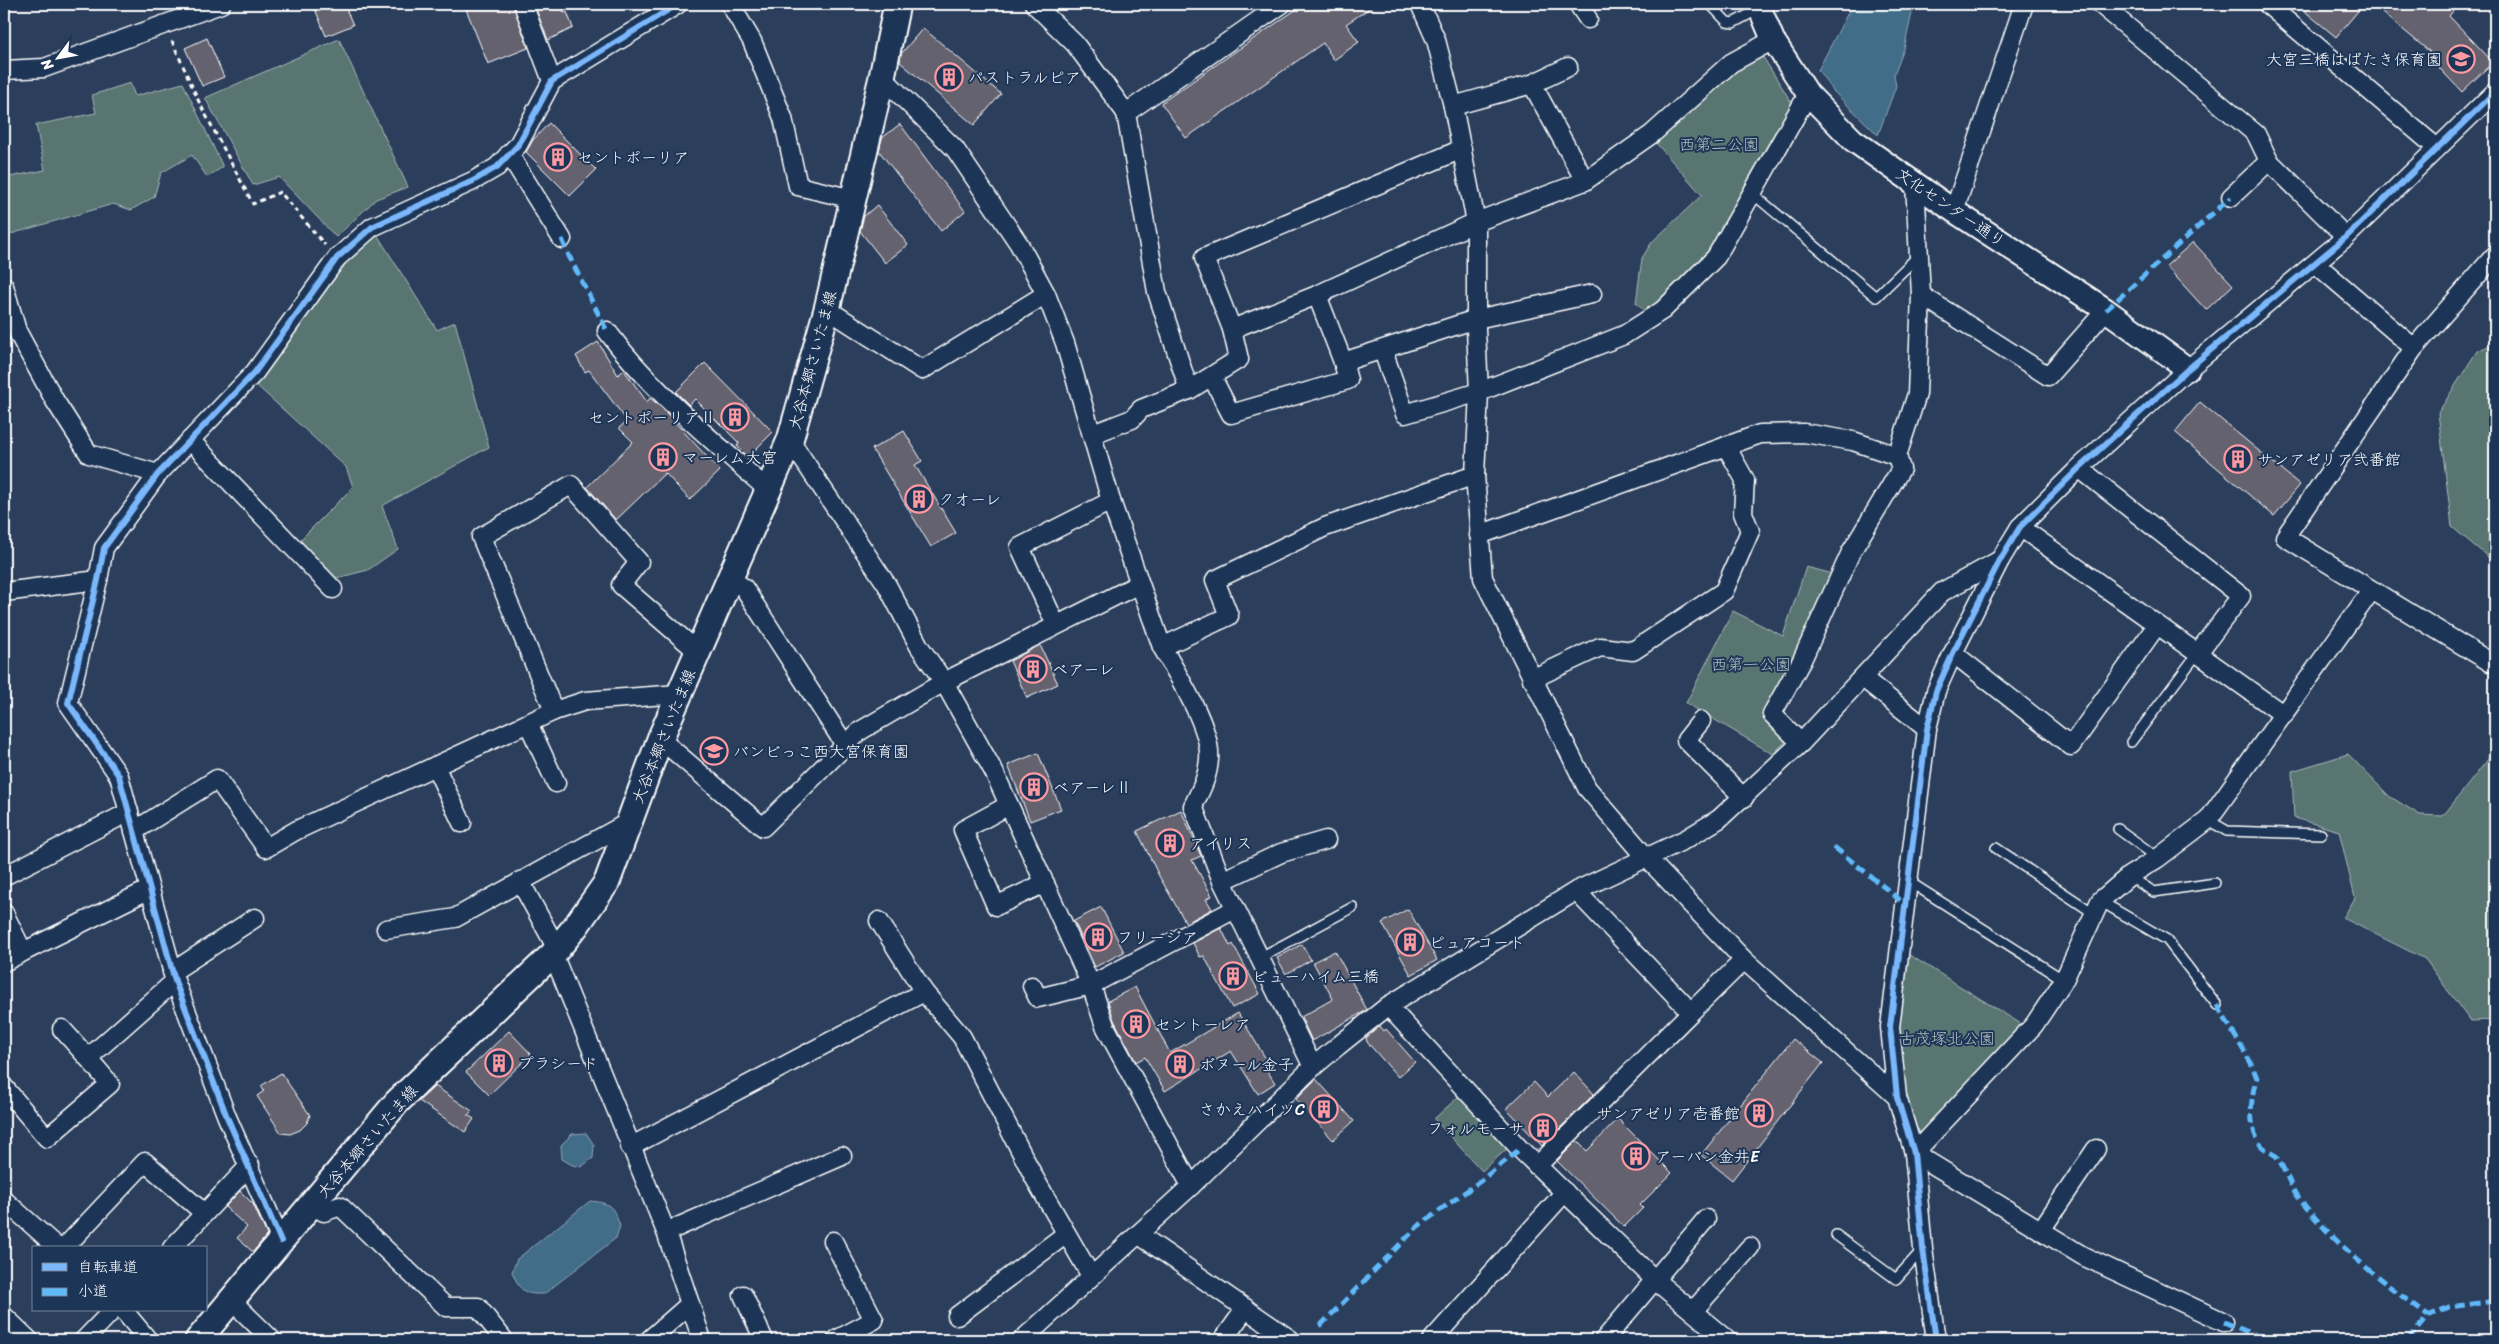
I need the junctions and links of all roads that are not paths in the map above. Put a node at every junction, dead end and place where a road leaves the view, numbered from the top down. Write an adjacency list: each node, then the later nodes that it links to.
1 (221, 4): 18 (street)
2 (523, 4): 20 (street)
3 (678, 4): 20 (street)
4 (730, 4): 34 (street)
5 (897, 4): 19 (main road, 大谷本郷さいたま線)
6 (1034, 4): 25 (street)
7 (1282, 4): 25 (street)
8 (1420, 4): 24 (street)
9 (1578, 4): 15 (street)
10 (1710, 4): 14 (lane)
11 (2024, 4): 35 (street)
12 (2100, 4): 29 (street)
13 (2267, 4): 26 (street)
14 (1759, 6): 16 (street, 文化センター通り)
15 (1588, 19)
16 (1773, 40): 23 (street, 文化センター通り); 30 (street)
17 (1568, 68): 21 (street)
18 (4, 70)
19 (882, 77): 34 (main road, 大谷本郷さいたま線); 43 (street)
20 (552, 81): 28 (street)
21 (1532, 84): 24 (street); 30 (street)
22 (2495, 92): 26 (street)
23 (1808, 94): 31 (street, 文化センター通り); 32 (street)
24 (1454, 106): 27 (street)
25 (1126, 113): 58 (street)
26 (2437, 148): 37 (street)
27 (1462, 149): 36 (street); 50 (street)
28 (509, 154): 38 (street); 61 (street)
29 (2269, 161): 33 (street); 37 (street)
30 (1585, 180): 36 (street)
31 (1915, 183): 35 (street, 文化センター通り); 39 (street)
32 (1752, 194): 39 (lane); 59 (street)
33 (2231, 197)
34 (853, 199): 47 (main road, 大谷本郷さいたま線)
35 (1954, 211): 48 (street, 文化センター通り)
36 (1476, 222): 45 (street); 49 (street)
37 (2346, 237): 41 (street)
38 (562, 239)
39 (1919, 255): 46 (street)
40 (2495, 255): 53 (street)
41 (2316, 264): 53 (street); 56 (street)
42 (4, 286): 52 (street)
43 (1046, 294): 47 (street); 60 (street)
44 (1592, 294): 49 (street)
45 (1317, 295): 50 (street); 55 (street)
46 (1921, 295): 48 (street); 64 (street)
47 (827, 309): 62 (main road, 大谷本郷さいたま線)
48 (2106, 310): 56 (street, 文化センター通り)
49 (1476, 318): 54 (street); 59 (street)
50 (1232, 328): 57 (street)
51 (607, 331): 68 (street)
52 (10, 333): 66 (street)
53 (2414, 348): 77 (street)
54 (1384, 351): 55 (street); 59 (street)
55 (1343, 362): 57 (street)
56 (2188, 369): 65 (street)
57 (1212, 376): 58 (street)
58 (1189, 390): 60 (street)
59 (1479, 392): 67 (street)
60 (1093, 434): 69 (street)
61 (190, 440): 66 (street); 76 (street)
62 (790, 440): 68 (main road, 大谷本郷さいたま線); 88 (street)
63 (1726, 446): 64 (street); 71 (street); 87 (street)
64 (1897, 456): 97 (street)
65 (2079, 468): 70 (street); 84 (street)
66 (158, 474): 74 (street)
67 (1474, 475): 71 (street); 81 (street)
68 (769, 491): 73 (main road, 大谷本郷さいたま線)
69 (1111, 501): 75 (street); 79 (street)
70 (2020, 527): 72 (street); 80 (street)
71 (1479, 534): 87 (street)
72 (2000, 560): 83 (street); 86 (street)
73 (730, 578): 82 (main road, 大谷本郷さいたま線); 98 (street)
74 (98, 580): 78 (street); 103 (street)
75 (1139, 584): 79 (street); 81 (street)
76 (333, 588)
77 (2370, 591): 85 (street); 91 (street)
78 (4, 592)
79 (1056, 625): 88 (street)
80 (2157, 625): 83 (street); 84 (street)
81 (1162, 647): 117 (street)
82 (697, 651): 89 (main road, 大谷本郷さいたま線); 90 (street)
83 (1953, 652): 94 (street)
84 (2197, 654): 91 (street); 96 (lane)
85 (2490, 662)
86 (1863, 678): 94 (street); 97 (street)
87 (1532, 679): 112 (street)
88 (944, 682): 98 (street); 102 (street)
89 (679, 694): 90 (street); 95 (main road, 大谷本郷さいたま線)
90 (554, 711): 93 (street)
91 (2284, 715): 104 (street)
92 (1701, 721): 101 (street)
93 (528, 724): 99 (street); 100 (street)
94 (1927, 729): 118 (street)
95 (660, 739): 98 (street); 105 (main road, 大谷本郷さいたま線)
96 (2131, 742)
97 (1801, 743): 101 (street)
98 (845, 745)
99 (435, 766): 106 (street); 108 (street)
100 (556, 783)
101 (1744, 798): 112 (street)
102 (1009, 806): 119 (street); 119 (street)
103 (129, 812): 108 (street); 114 (street)
104 (2208, 820): 109 (lane); 113 (street)
105 (629, 822): 116 (street); 131 (main road, 大谷本郷さいたま線)
106 (462, 823)
107 (2118, 829): 113 (lane)
108 (134, 831): 121 (street)
109 (2321, 834)
110 (1326, 840): 117 (street)
111 (1996, 848): 124 (lane)
112 (1646, 857): 122 (street); 133 (street)
113 (2158, 858): 115 (street)
114 (4, 876)
115 (2129, 876): 120 (lane); 124 (street)
116 (520, 881): 129 (street); 131 (street)
117 (1222, 881): 125 (street)
118 (1908, 881): 136 (lane); 147 (street)
119 (1045, 883): 137 (street)
120 (2216, 883)
121 (150, 889): 130 (street); 135 (street)
122 (1576, 891): 141 (street); 142 (street)
123 (1353, 907): 132 (lane)
124 (2097, 908): 136 (street); 140 (lane)
125 (1235, 909): 132 (street); 137 (street)
126 (4, 913): 130 (street)
127 (256, 918): 135 (street)
128 (879, 921): 139 (street)
129 (386, 929)
130 (23, 952): 134 (street)
131 (555, 952): 148 (street); 157 (main road, 大谷本郷さいたま線)
132 (1259, 958): 145 (street)
133 (1744, 960): 142 (street); 147 (street)
134 (4, 962)
135 (174, 976): 144 (street); 152 (street)
136 (2064, 980): 150 (street)
137 (1091, 985): 138 (street); 154 (street)
138 (1032, 986)
139 (924, 992): 148 (street); 162 (street)
140 (2217, 1005)
141 (1388, 1006): 145 (street); 153 (street)
142 (1691, 1012): 153 (street)
143 (62, 1029): 144 (street)
144 (88, 1058): 146 (street)
145 (1313, 1067): 154 (street)
146 (4, 1087)
147 (1897, 1098): 150 (street)
148 (630, 1147): 161 (street)
149 (2096, 1150): 160 (street)
150 (1914, 1153): 160 (street); 171 (street)
151 (842, 1156): 161 (street)
152 (250, 1165): 158 (street); 165 (street)
153 (1537, 1166): 155 (street)
154 (1191, 1186): 163 (street)
155 (1564, 1192): 173 (street); 197 (street)
156 (4, 1200): 167 (street)
157 (311, 1205): 165 (main road, 大谷本郷さいたま線); 189 (street)
158 (204, 1214): 168 (street); 169 (street)
159 (1706, 1219): 173 (street)
160 (2041, 1230): 183 (street)
161 (666, 1232): 176 (street)
162 (1066, 1234): 172 (street); 182 (street)
163 (1138, 1234): 172 (street); 177 (street)
164 (1836, 1234): 171 (lane)
165 (281, 1241): 175 (main road, 大谷本郷さいたま線)
166 (833, 1241): 193 (street)
167 (56, 1246)
168 (66, 1246)
169 (174, 1246)
170 (1750, 1248): 178 (street)
171 (1922, 1249): 200 (street)
172 (1091, 1276): 194 (street)
173 (1656, 1281): 178 (street); 198 (street)
174 (743, 1295): 192 (street)
175 (232, 1301): 187 (main road, 大谷本郷さいたま線); 188 (street)
176 (690, 1304): 190 (street); 191 (street)
177 (1246, 1308): 195 (street); 196 (street)
178 (1692, 1311): 199 (street)
179 (111, 1312): 185 (street)
180 (125, 1312): 186 (street)
181 (4, 1316): 184 (street)
182 (957, 1316)
183 (2224, 1322)
184 (29, 1340)
185 (84, 1340)
186 (148, 1340)
187 (198, 1340)
188 (272, 1340)
189 (504, 1340)
190 (649, 1340)
191 (702, 1340)
192 (764, 1340)
193 (836, 1340)
194 (1022, 1340)
195 (1223, 1340)
196 (1291, 1340)
197 (1432, 1340)
198 (1604, 1340)
199 (1727, 1340)
200 (1936, 1340)

